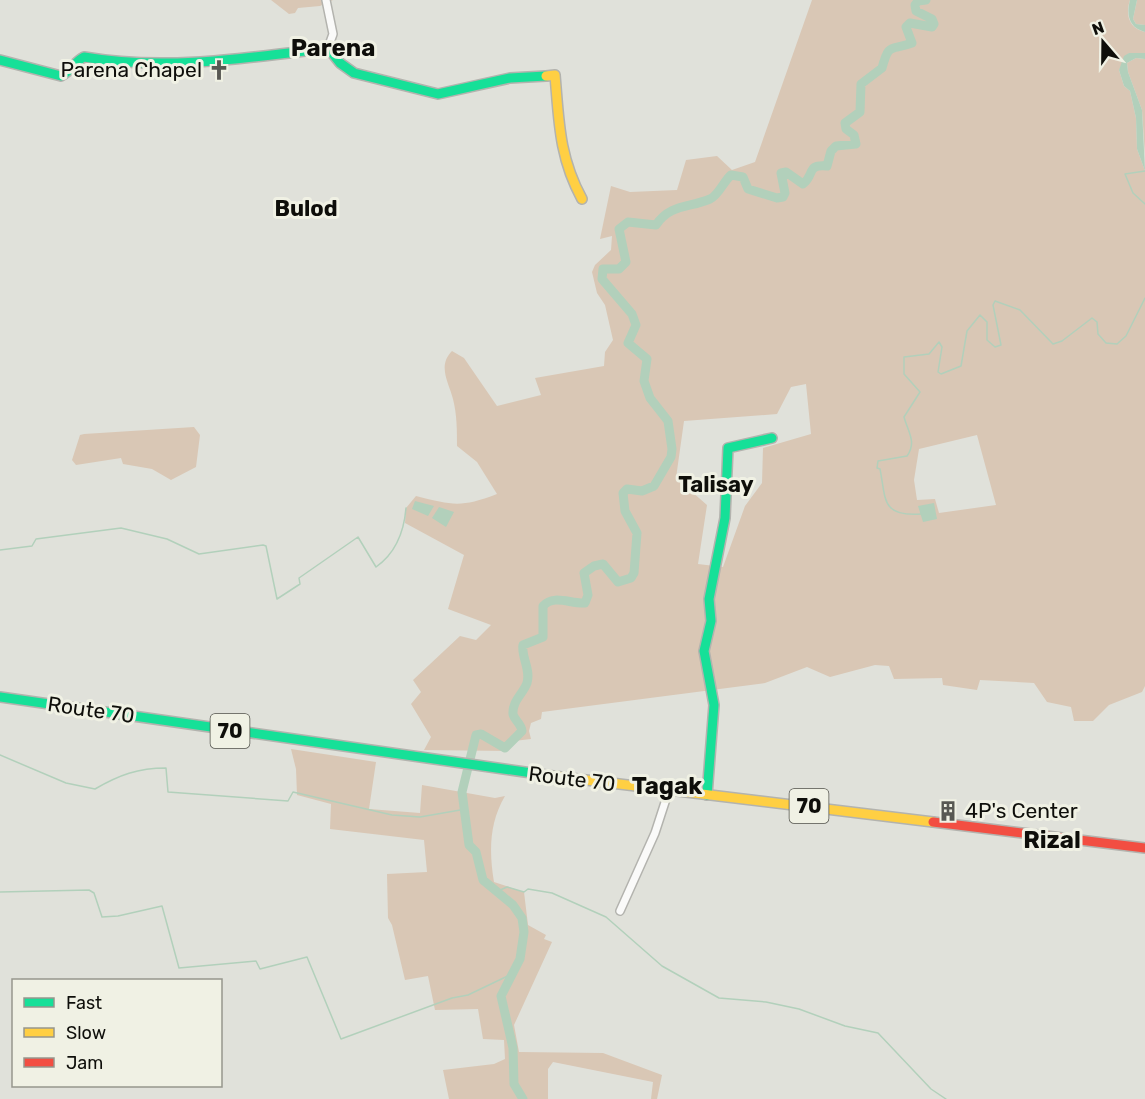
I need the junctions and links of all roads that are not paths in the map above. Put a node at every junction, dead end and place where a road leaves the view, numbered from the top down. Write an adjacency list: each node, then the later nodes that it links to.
1 (326, 0): 2 (street)
2 (328, 48): 3 (main road); 4 (main road)
3 (0, 60)
4 (582, 199)
5 (772, 438): 8 (main road)
6 (0, 697): 7 (main road, Route 70 / 70)
7 (669, 790): 8 (main road, Route 70 / 70); 10 (street)
8 (707, 795): 9 (main road, Route 70 / 70)
9 (1145, 848)
10 (620, 911)

